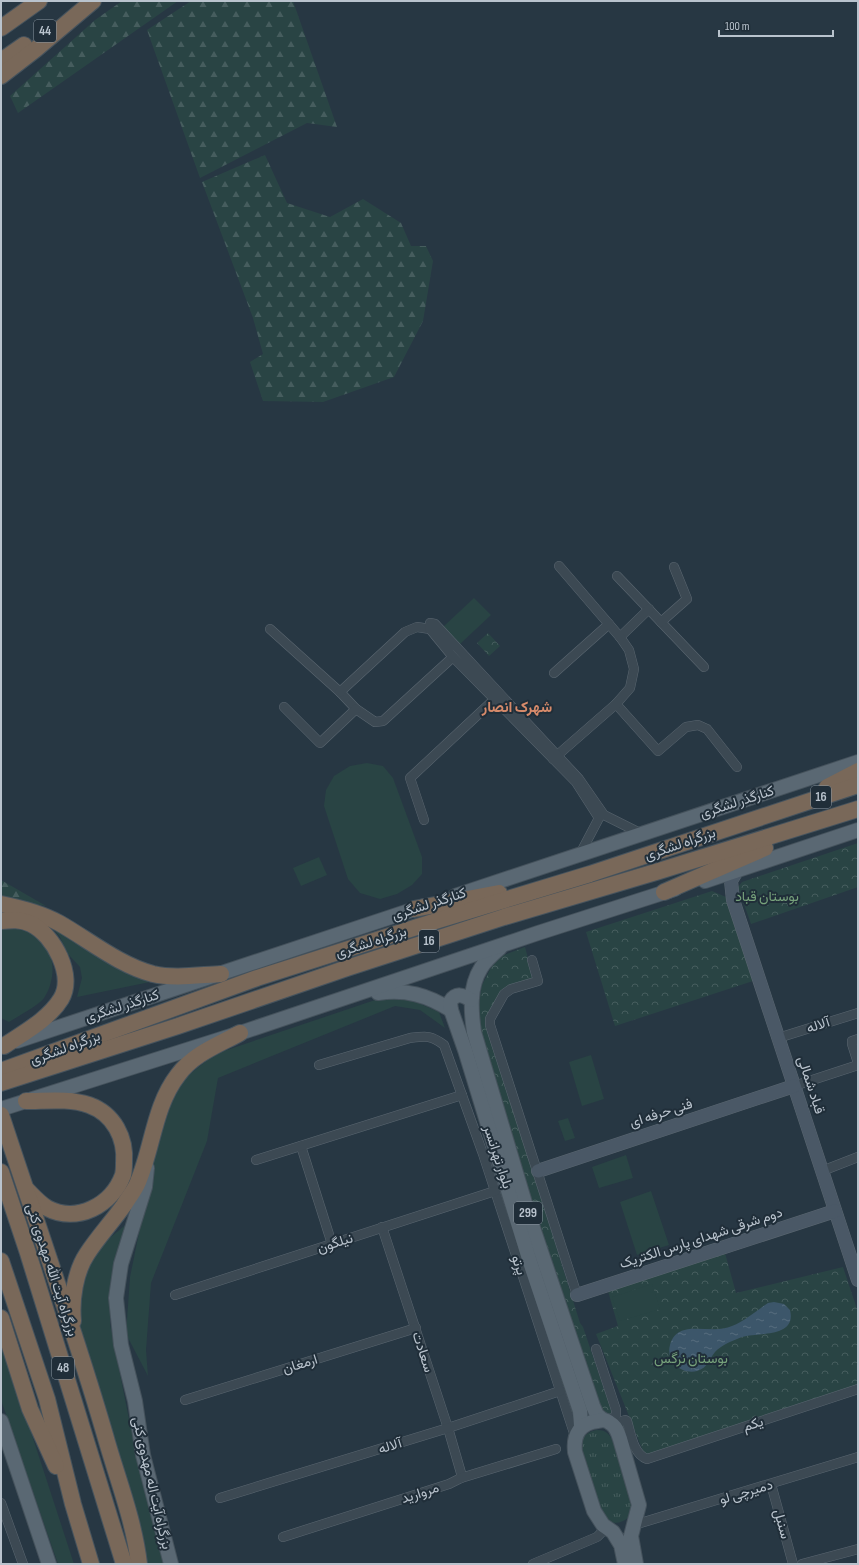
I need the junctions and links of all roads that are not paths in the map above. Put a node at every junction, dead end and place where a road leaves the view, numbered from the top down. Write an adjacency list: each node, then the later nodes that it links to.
1 (25, 1): 5 (highway)
2 (40, 1): 6 (highway, 44)
3 (89, 1): 7 (highway, 44)
4 (92, 1): 8 (highway)
5 (1, 16)
6 (1, 28)
7 (1, 61)
8 (1, 76)
9 (559, 566): 14 (street)
10 (674, 567): 13 (street)
11 (617, 576): 12 (street)
12 (649, 609): 13 (street); 17 (street)
13 (661, 622): 19 (street)
14 (609, 624): 17 (street); 20 (street)
15 (270, 629): 21 (street)
16 (430, 629): 18 (street); 21 (street); 22 (street)
17 (620, 637): 23 (street)
18 (453, 656): 22 (street); 25 (street)
19 (704, 667)
20 (554, 673)
21 (340, 692): 25 (street)
22 (498, 697): 26 (street); 33 (street)
23 (616, 704): 26 (street); 28 (street)
24 (284, 707): 25 (street)
25 (356, 709)
26 (556, 758): 35 (street); 36 (street)
27 (858, 762): 35 (main road, کنارگذر لشگری)
28 (737, 767)
29 (858, 771): 31 (highway)
30 (858, 785): 31 (highway, بزرگراه لشگری / 16)
31 (783, 810): 38 (highway, بزرگراه لشگری / 16)
32 (858, 810): 40 (highway); 58 (highway, بزرگراه لشگری / 16)
33 (424, 820)
34 (858, 830): 37 (main road)
35 (642, 834): 36 (main road, کنارگذر لشگری)
36 (580, 854): 43 (main road, کنارگذر لشگری)
37 (737, 871): 39 (main road); 41 (street)
38 (590, 874): 43 (highway); 58 (highway, بزرگراه لشگری / 16)
39 (707, 880): 40 (main road); 41 (street)
40 (664, 892): 45 (main road)
41 (733, 900): 53 (street, قباد شمالی)
42 (1, 904): 47 (highway)
43 (414, 909): 47 (main road, کنارگذر لشگری)
44 (1, 921): 55 (highway)
45 (501, 946): 48 (main road); 49 (main road, بلوار تهرانسر / 299)
46 (532, 960): 70 (street)
47 (221, 974): 55 (main road, کنارگذر لشگری)
48 (352, 996): 50 (main road); 52 (main road)
49 (471, 1000): 50 (main road); 90 (main road, بلوار تهرانسر / 299)
50 (451, 1010): 63 (main road, بلوار تهرانسر / 299)
51 (858, 1013): 53 (street, آلاله)
52 (240, 1033): 61 (main road); 64 (highway)
53 (778, 1038): 59 (street, قباد شمالی)
54 (858, 1038): 56 (street)
55 (2, 1046)
56 (858, 1064): 59 (street)
57 (319, 1065): 60 (street, پرتو)
58 (1, 1079)
59 (794, 1086): 69 (street, قباد شمالی); 70 (street, فنی حرفه ای)
60 (462, 1095): 65 (street); 66 (street, پرتو)
61 (26, 1101): 62 (main road); 72 (highway)
62 (4, 1110): 72 (highway, بزرگراه آیت الله مهدوی کنی)
63 (488, 1126): 66 (street); 92 (main road, بلوار تهرانسر / 299)
64 (151, 1138): 84 (highway); 109 (main road, بزرگراه آیت اله مهدوی کنی)
65 (301, 1146): 68 (street); 76 (street)
66 (483, 1154): 73 (street, پرتو)
67 (858, 1157): 69 (street)
68 (256, 1160)
69 (822, 1170): 74 (street, قباد شمالی)
70 (538, 1171): 81 (street)
71 (1, 1172): 107 (highway, بزرگراه آیت الله مهدوی کنی / 48)
72 (25, 1188): 84 (highway, بزرگراه آیت الله مهدوی کنی)
73 (495, 1190): 75 (street, نیلگون); 87 (street, پرتو)
74 (836, 1211): 77 (street, قباد شمالی); 81 (street, دوم شرقی شهدای پارس الکتریک)
75 (382, 1227): 76 (street, نیلگون); 83 (street, سعادت)
76 (332, 1244): 80 (street, نیلگون)
77 (854, 1253): 79 (street, قباد شمالی)
78 (1, 1261): 99 (highway, 48)
79 (858, 1280)
80 (175, 1295)
81 (577, 1295)
82 (1, 1318): 99 (highway)
83 (416, 1328): 88 (street, ارمغان); 91 (street, سعادت)
84 (74, 1337): 108 (highway, بزرگراه آیت الله مهدوی کنی)
85 (596, 1349): 90 (street)
86 (858, 1389): 90 (street, یکم)
87 (560, 1391): 91 (street, آلاله); 92 (street, پرتو)
88 (184, 1400)
89 (1, 1421): 105 (main road)
90 (608, 1422): 92 (main road); 100 (main road, بلوار تهرانسر)
91 (448, 1428): 95 (street, سعادت); 97 (street, آلاله)
92 (578, 1431): 101 (main road, بلوار تهرانسر)
93 (556, 1449): 95 (street, مروارید)
94 (858, 1457): 96 (street, دمیرچی لو)
95 (461, 1478): 102 (street, مروارید)
96 (771, 1484): 100 (street, دمیرچی لو); 113 (street, سنبل)
97 (220, 1498)
98 (1, 1503): 104 (street)
99 (73, 1504): 106 (highway, 48)
100 (634, 1525): 101 (main road); 112 (main road)
101 (608, 1529): 110 (street); 111 (main road)
102 (283, 1537)
103 (858, 1549): 114 (street)
104 (23, 1564)
105 (49, 1564)
106 (91, 1564)
107 (124, 1564)
108 (139, 1564)
109 (170, 1564)
110 (534, 1564)
111 (625, 1564)
112 (636, 1564)
113 (793, 1564)
114 (802, 1564)

